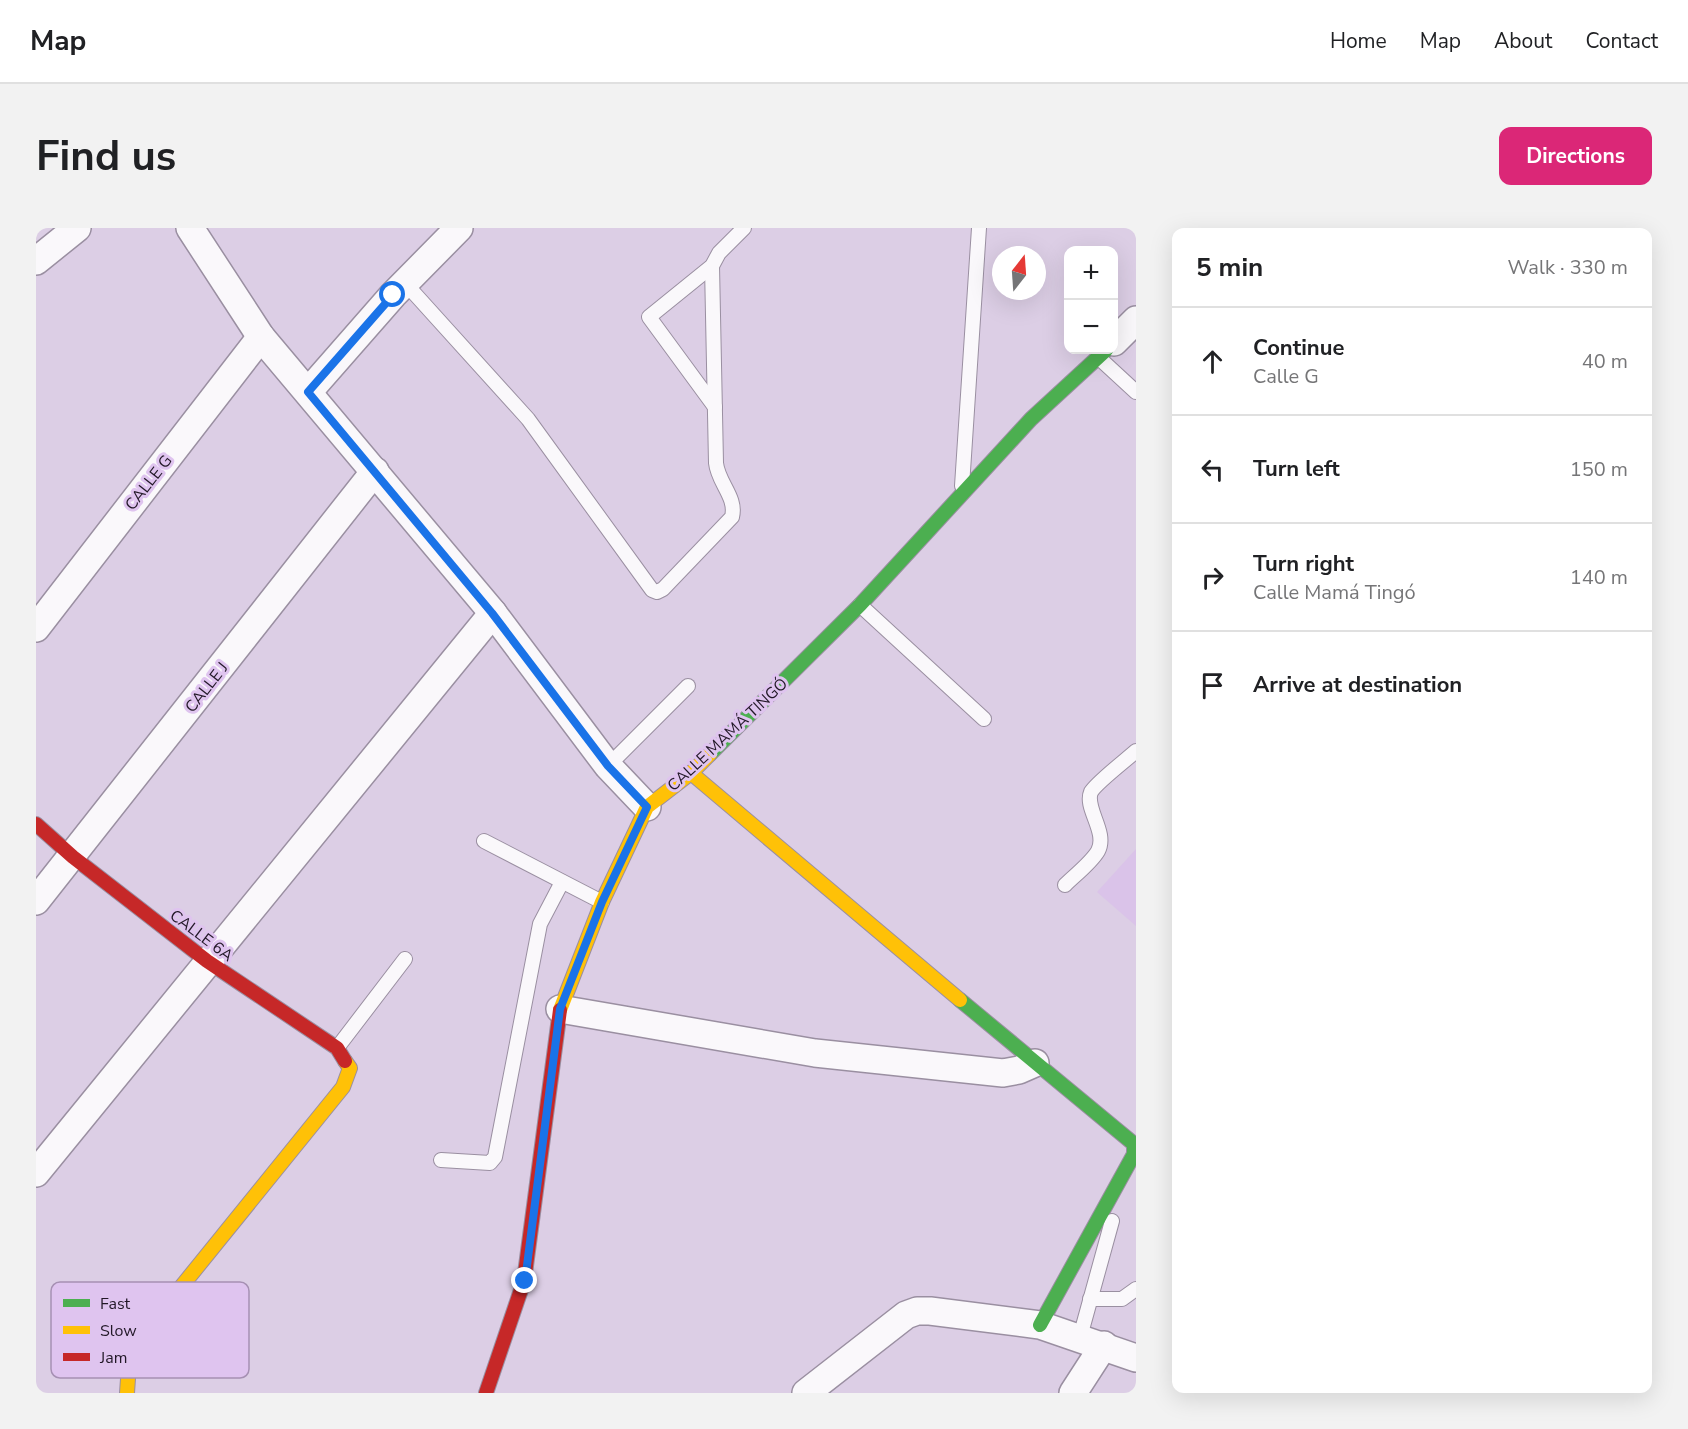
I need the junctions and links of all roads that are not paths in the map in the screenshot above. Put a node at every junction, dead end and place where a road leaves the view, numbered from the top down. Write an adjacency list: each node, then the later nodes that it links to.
1 (190, 228): 10 (street)
2 (459, 228): 8 (street)
3 (744, 228): 7 (lane)
4 (979, 228): 18 (lane)
5 (65, 232): 6 (street)
6 (36, 261)
7 (712, 266): 16 (lane); 16 (lane)
8 (405, 282): 14 (street); 16 (lane)
9 (1136, 320): 11 (street, CALLE MAMÁ TINGÓ)
10 (261, 337): 14 (street); 21 (street, CALLE G)
11 (1118, 337)
12 (1101, 354): 18 (street, CALLE MAMÁ TINGÓ)
13 (1109, 354): 15 (lane)
14 (308, 392): 17 (street)
15 (1136, 392)
16 (715, 407)
17 (375, 471): 20 (street); 30 (street, CALLE J)
18 (961, 496): 19 (street, CALLE MAMÁ TINGÓ)
19 (860, 605): 23 (lane); 26 (street, CALLE MAMÁ TINGÓ)
20 (492, 613): 25 (street); 36 (street)
21 (36, 628)
22 (688, 686): 25 (lane)
23 (984, 719)
24 (1136, 751): 32 (lane)
25 (608, 766): 27 (street)
26 (691, 773): 27 (street, CALLE MAMÁ TINGÓ); 39 (street)
27 (647, 807): 34 (street, CALLE MAMÁ TINGÓ)
28 (36, 824): 30 (street, CALLE 6A)
29 (484, 841): 31 (lane)
30 (73, 857): 33 (street, CALLE J); 36 (street, CALLE 6A)
31 (562, 882): 34 (lane); 41 (lane)
32 (1065, 885)
33 (36, 901)
34 (602, 902): 37 (street, CALLE MAMÁ TINGÓ)
35 (405, 959): 38 (lane)
36 (207, 961): 38 (street, CALLE 6A); 43 (street)
37 (560, 1009): 39 (street); 52 (street, CALLE MAMÁ TINGÓ)
38 (338, 1048): 44 (street, CALLE 6A)
39 (1035, 1063): 40 (street)
40 (1136, 1150): 42 (street)
41 (441, 1160)
42 (1126, 1170): 46 (lane); 47 (street)
43 (36, 1173)
44 (185, 1282)
45 (1136, 1289): 46 (lane)
46 (1090, 1299): 48 (lane)
47 (1040, 1325): 48 (street); 53 (street)
48 (1092, 1341): 49 (street); 54 (street)
49 (1136, 1358)
50 (128, 1378): 51 (street, CALLE 6A)
51 (127, 1393)
52 (486, 1393)
53 (806, 1393)
54 (1073, 1393)

